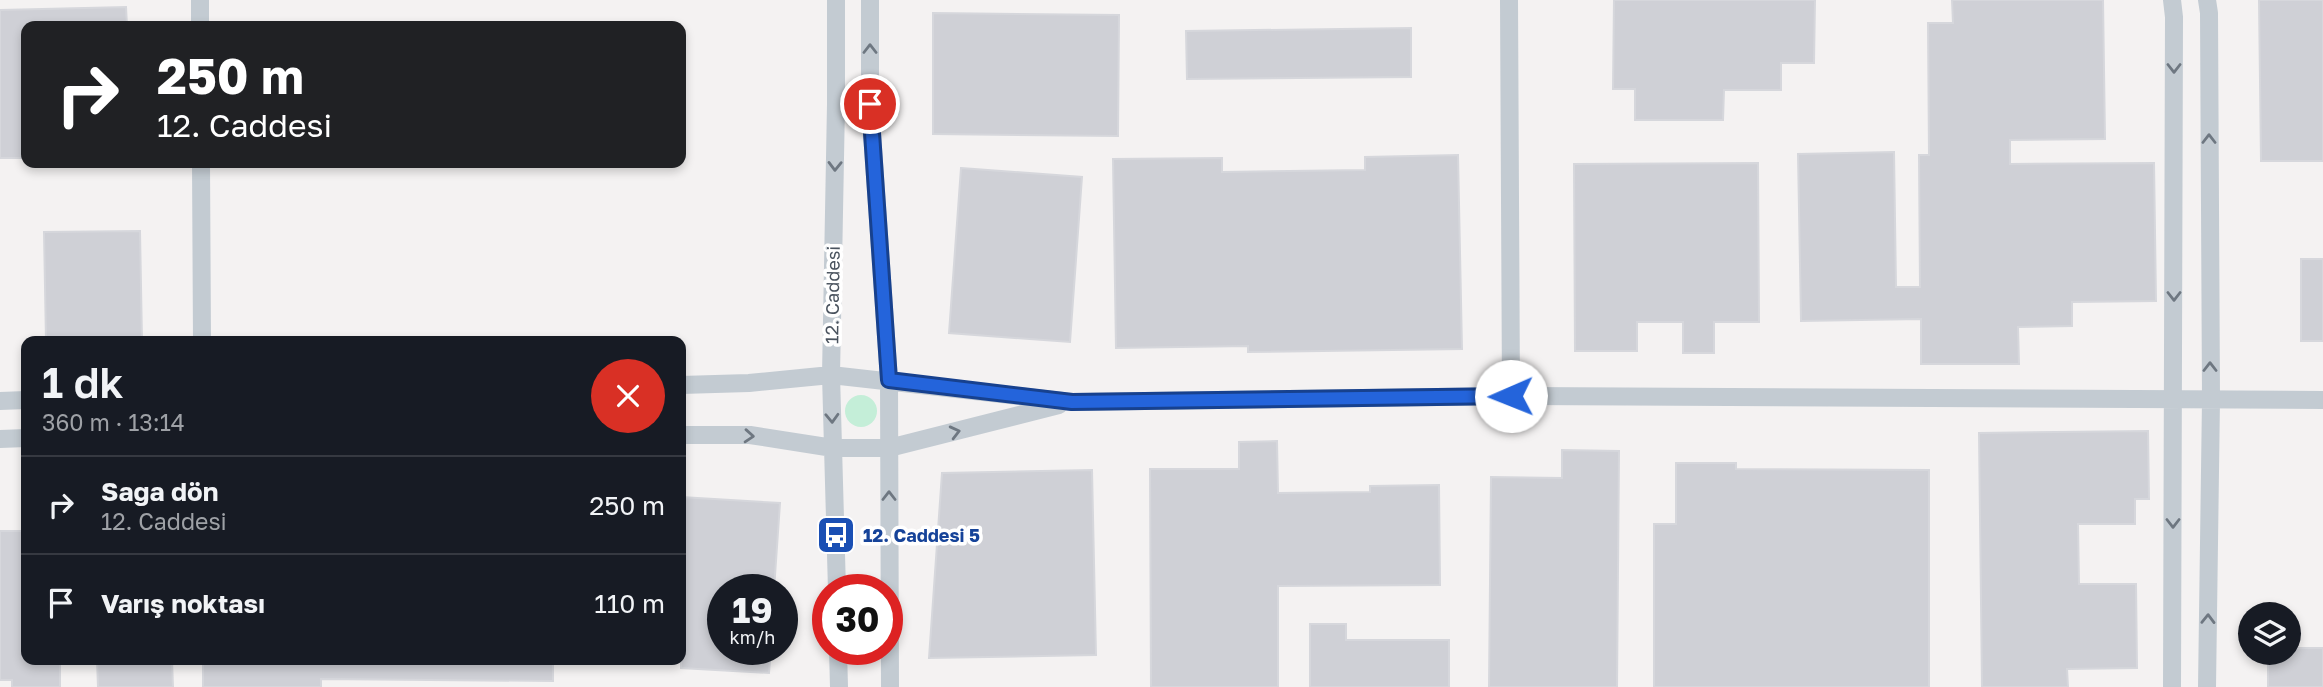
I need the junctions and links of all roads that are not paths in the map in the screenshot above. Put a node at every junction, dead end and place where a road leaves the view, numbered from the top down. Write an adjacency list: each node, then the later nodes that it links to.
1 (200, 0): 7 (street)
2 (836, 0): 10 (street, 12. Caddesi, one-way to 10)
3 (870, 0): 11 (street, one-way to 3)
4 (1509, 0): 13 (street)
5 (2172, 0): 14 (street, one-way to 14)
6 (2207, 0): 15 (street, one-way to 6)
7 (200, 21)
8 (201, 168): 9 (street)
9 (202, 336)
10 (831, 375): 11 (street); 12 (street); 23 (street, 12. Caddesi, one-way to 23)
11 (889, 380): 19 (street); 24 (street)
12 (686, 385)
13 (1511, 396): 14 (street); 19 (street)
14 (2174, 398): 15 (street); 29 (street, one-way to 29)
15 (2211, 399): 17 (street); 30 (street, one-way to 15)
16 (21, 400): 18 (street)
17 (2323, 400)
18 (0, 401)
19 (1072, 402): 24 (street, one-way to 19)
20 (686, 435): 23 (street, one-way to 23)
21 (21, 438): 22 (street)
22 (0, 439)
23 (833, 448): 24 (street); 25 (street, 12. Caddesi)
24 (889, 448): 28 (street, one-way to 24)
25 (837, 574)
26 (838, 665): 27 (street)
27 (839, 687)
28 (890, 687)
29 (2172, 687)
30 (2207, 687)

